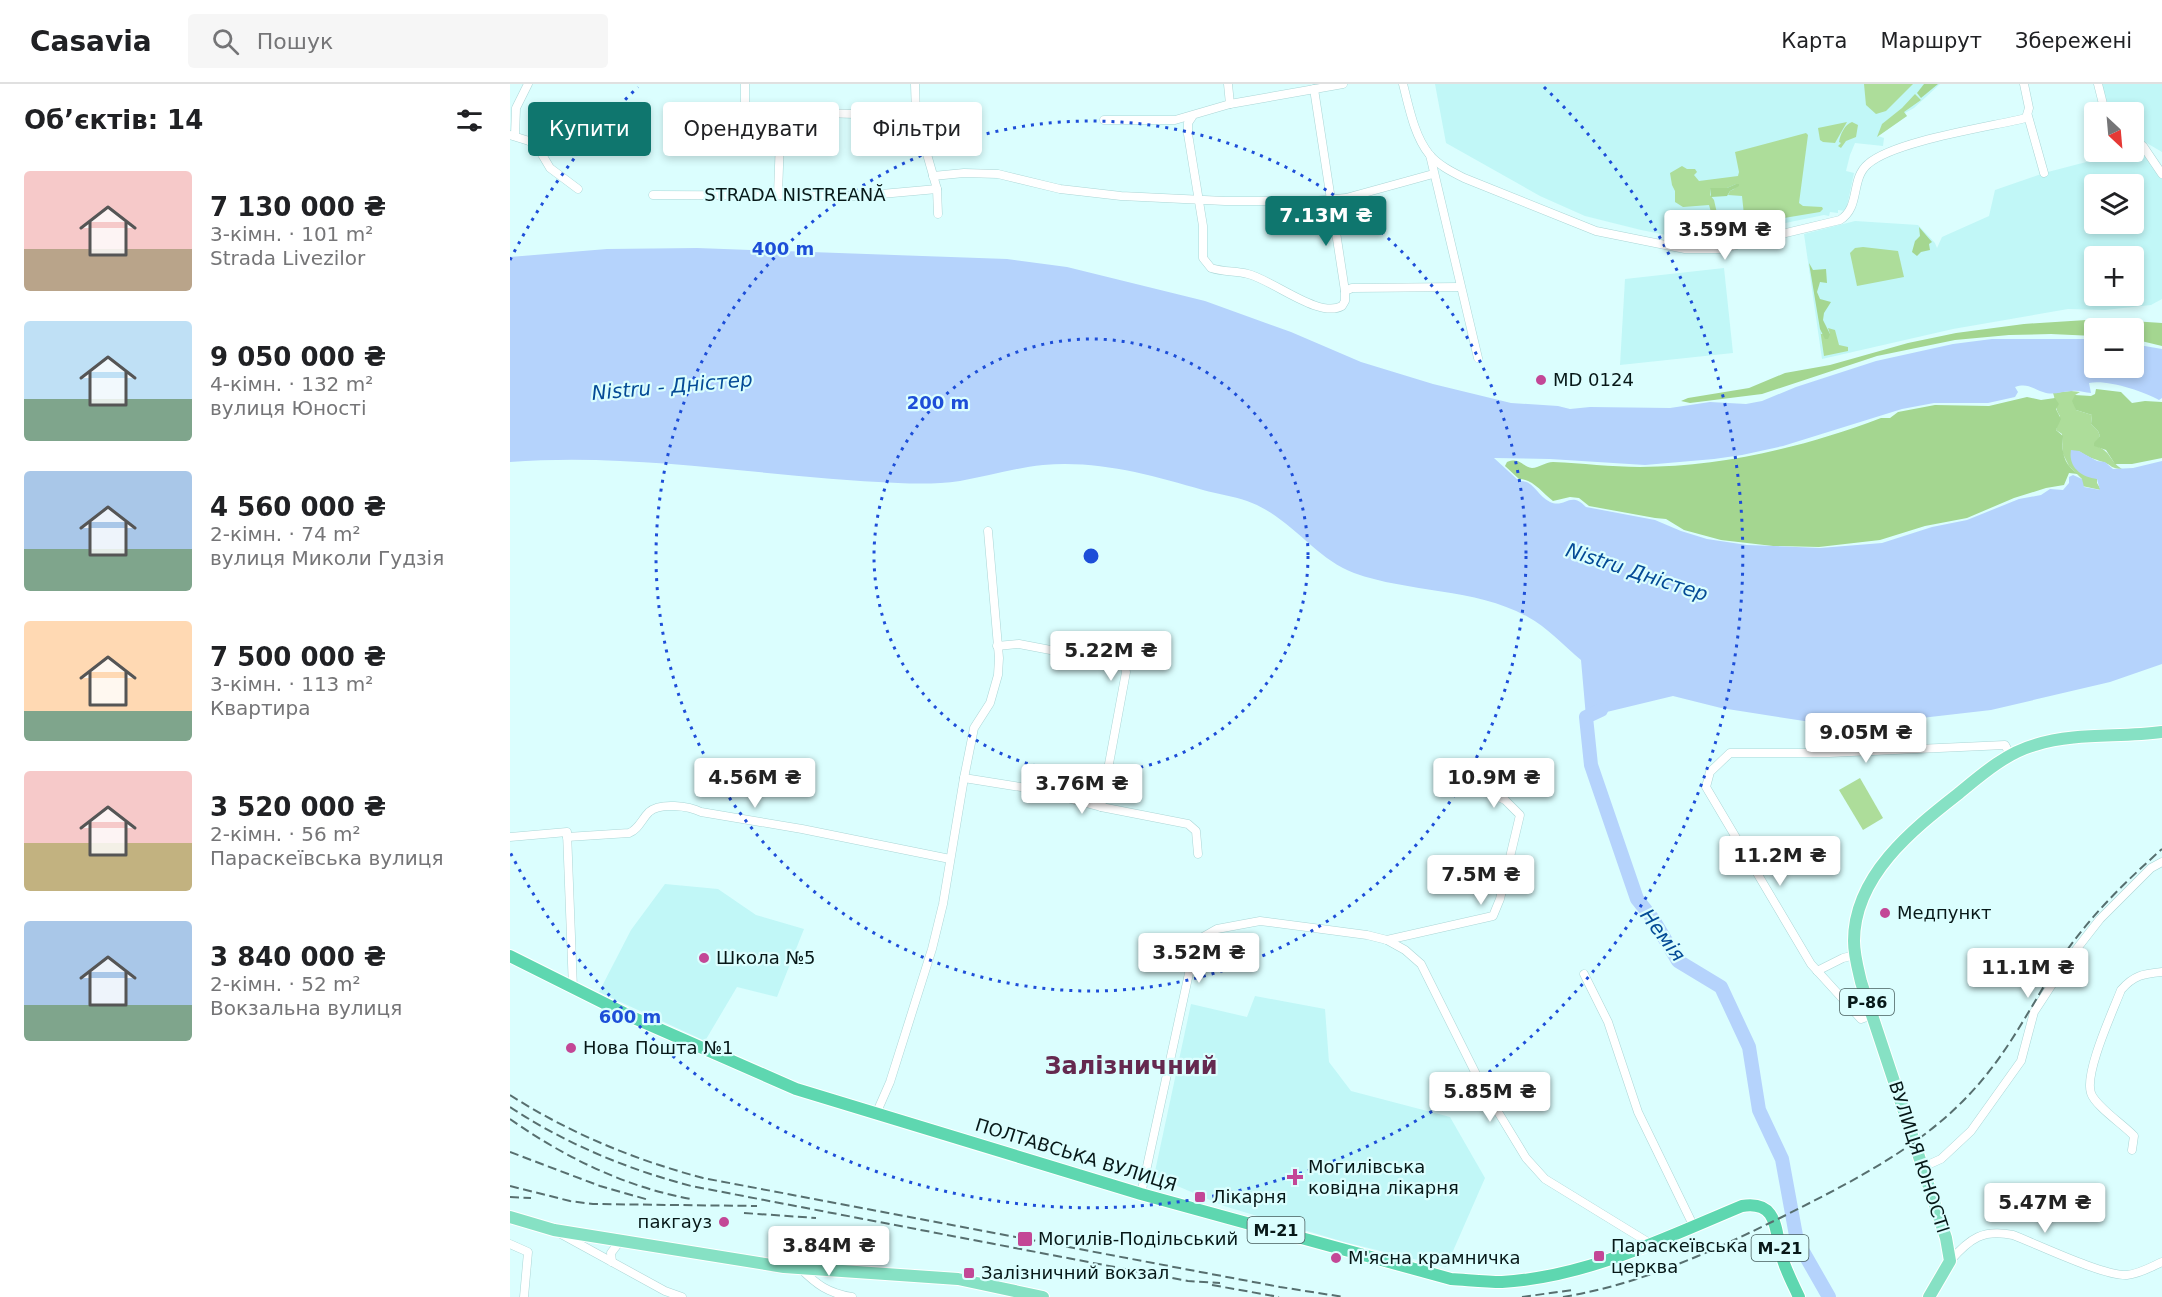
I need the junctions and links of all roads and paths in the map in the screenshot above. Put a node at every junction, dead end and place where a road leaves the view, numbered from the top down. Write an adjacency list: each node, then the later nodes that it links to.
1 (528, 84): 17 (street)
2 (745, 84): 10 (street)
3 (915, 84): 11 (street)
4 (1228, 84): 13 (street)
5 (1343, 84): 9 (street)
6 (1402, 84): 19 (street)
7 (2024, 84): 14 (street)
8 (2098, 84): 12 (street)
9 (1314, 89): 13 (street); 31 (street)
10 (745, 102)
11 (916, 102)
12 (2102, 102)
13 (1230, 104): 15 (street)
14 (2028, 116): 19 (street); 22 (street)
15 (1192, 117): 16 (street); 30 (street)
16 (1104, 120)
17 (513, 135): 26 (street)
18 (2144, 147): 24 (street)
19 (1430, 155): 23 (street)
20 (779, 156): 28 (street)
21 (927, 156): 25 (street)
22 (2044, 173)
23 (1433, 174): 31 (street); 33 (street)
24 (2162, 174)
25 (933, 176): 27 (street); 30 (street)
26 (578, 189)
27 (937, 189): 28 (street, STRADA NISTREANĂ); 32 (street)
28 (778, 194): 29 (street, STRADA NISTREANĂ)
29 (653, 195)
30 (1198, 199): 31 (street); 34 (street)
31 (1332, 200): 34 (street)
32 (938, 214)
33 (1460, 286): 34 (street); 35 (street)
34 (1344, 291)
35 (1478, 358)
36 (988, 531): 37 (street)
37 (997, 646): 40 (street); 42 (street)
38 (2162, 732): 39 (main road, Р-86)
39 (2011, 756): 49 (main road, ВУЛИЦЯ ЮНОСТІ / Р-86); 51 (street)
40 (964, 778): 42 (street); 46 (street)
41 (1478, 787): 48 (street)
42 (1101, 807): 45 (street)
43 (567, 834): 44 (street); 46 (street); 54 (street)
44 (510, 837)
45 (1198, 854)
46 (950, 859): 56 (street)
47 (2162, 862): 58 (street)
48 (1387, 940): 59 (street); 65 (street)
49 (1855, 955): 51 (street); 55 (main road, ВУЛИЦЯ ЮНОСТІ / Р-86)
50 (510, 956): 54 (highway, ПОЛТАВСЬКА ВУЛИЦЯ / М-21)
51 (1817, 971): 55 (street)
52 (2162, 972): 57 (street)
53 (1584, 974): 61 (street)
54 (573, 989): 56 (highway, ПОЛТАВСЬКА ВУЛИЦЯ / М-21)
55 (1872, 1015): 58 (main road, ВУЛИЦЯ ЮНОСТІ / Р-86)
56 (876, 1114): 59 (highway, ПОЛТАВСЬКА ВУЛИЦЯ / М-21)
57 (2132, 1150)
58 (1923, 1167): 66 (main road, ВУЛИЦЯ ЮНОСТІ / Р-86)
59 (1141, 1194): 65 (highway, ПОЛТАВСЬКА ВУЛИЦЯ / М-21)
60 (510, 1217): 62 (main road)
61 (1694, 1227): 65 (highway, ПОЛТАВСЬКА ВУЛИЦЯ / М-21); 77 (highway, ПОЛТАВСЬКА ВУЛИЦЯ / М-21)
62 (554, 1230): 63 (main road); 67 (street)
63 (620, 1241): 67 (street); 69 (main road)
64 (510, 1244): 72 (street)
65 (1651, 1244)
66 (1950, 1261): 68 (street); 71 (main road)
67 (612, 1262): 73 (street)
68 (2162, 1262)
69 (800, 1268): 70 (main road); 74 (street)
70 (921, 1277): 75 (main road); 76 (main road)
71 (1934, 1295)
72 (524, 1297)
73 (682, 1297)
74 (852, 1297)
75 (1019, 1297)
76 (1043, 1297)
77 (1799, 1297)

